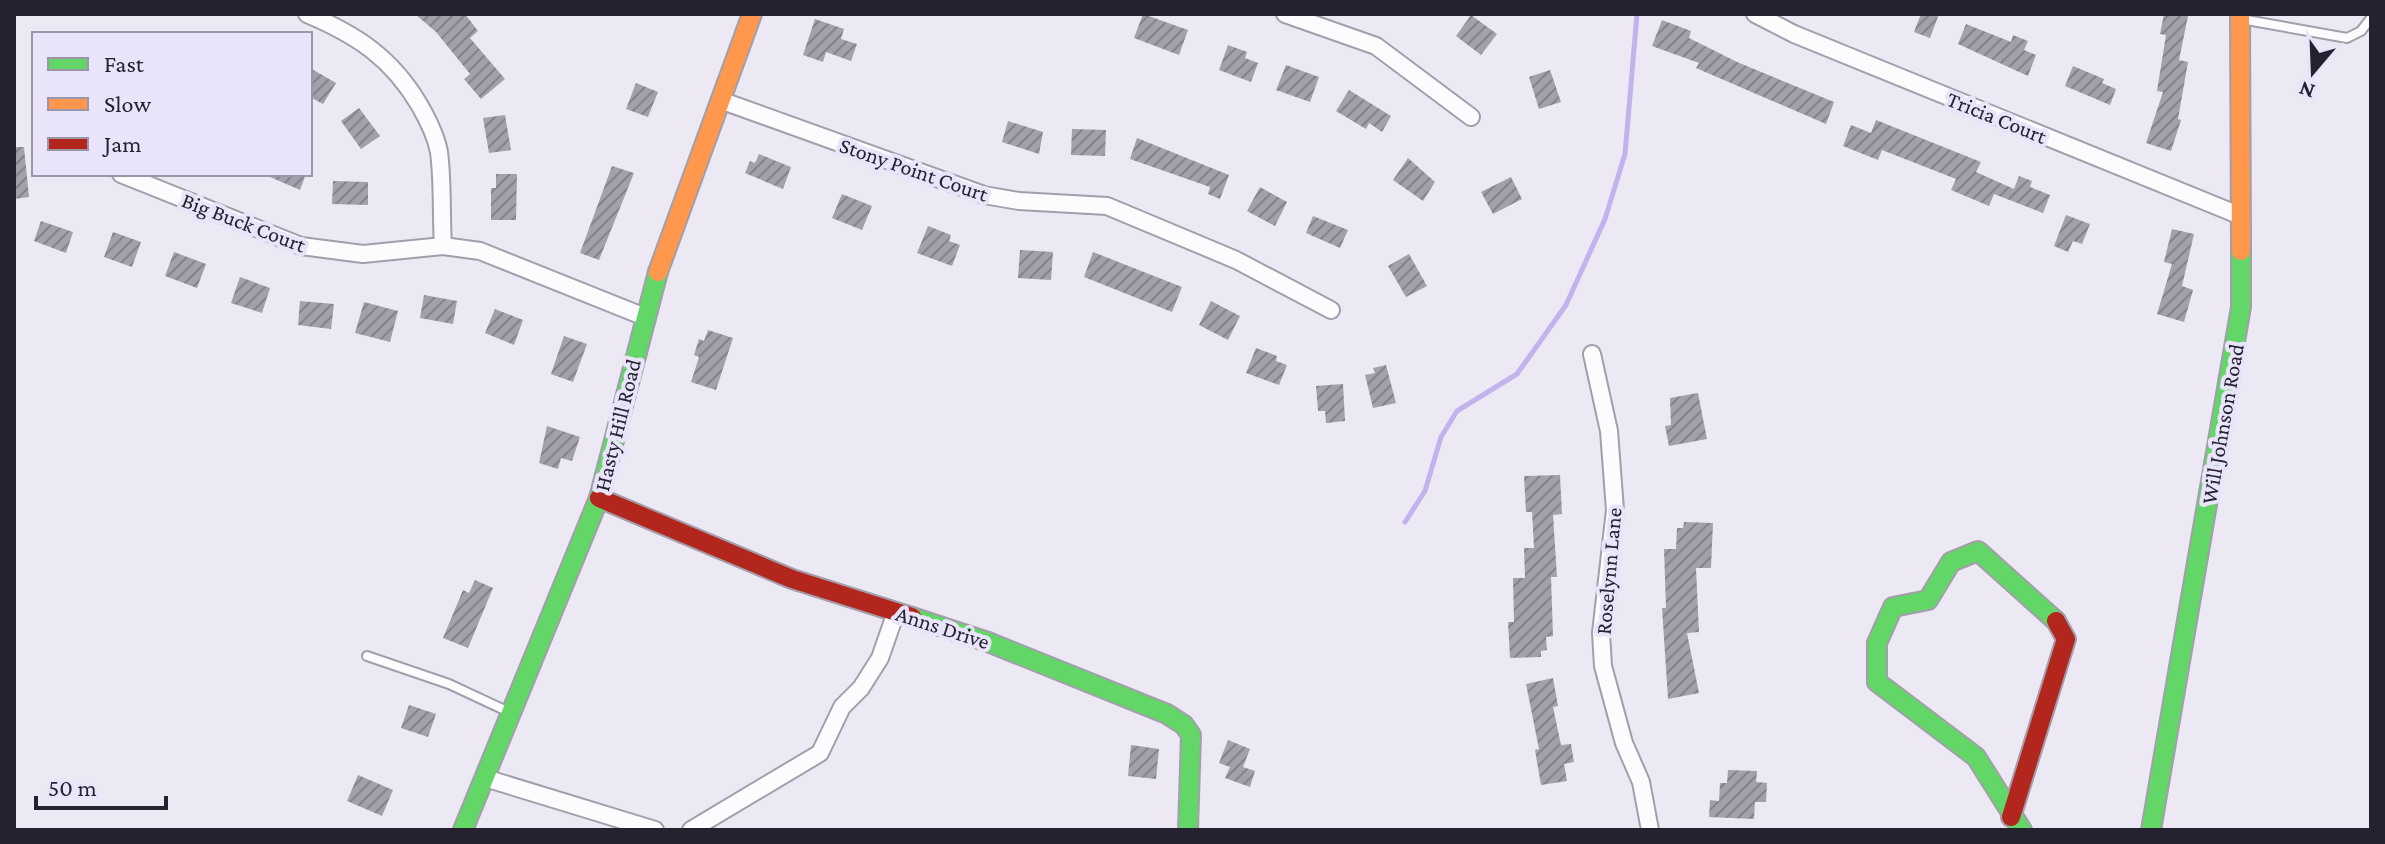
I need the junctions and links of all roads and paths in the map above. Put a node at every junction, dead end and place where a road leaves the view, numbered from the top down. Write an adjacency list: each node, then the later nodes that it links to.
1 (307, 14): 11 (street)
2 (752, 14): 7 (street, Hasty Hill Road)
3 (1285, 14): 8 (street)
4 (1755, 14): 10 (street, Tricia Court)
5 (2240, 17): 6 (lane); 10 (street, Will Johnson Road)
6 (2371, 18)
7 (720, 100): 12 (street, Stony Point Court); 13 (street, Hasty Hill Road)
8 (1471, 117)
9 (126, 176): 11 (street, Big Buck Court)
10 (2241, 216): 26 (street, Will Johnson Road)
11 (443, 246): 13 (street, Big Buck Court)
12 (1331, 310)
13 (645, 317): 15 (street, Hasty Hill Road)
14 (1592, 354): 25 (street, Roselynn Lane)
15 (599, 498): 16 (street, Anns Drive); 18 (street, Hasty Hill Road)
16 (896, 612): 23 (street); 24 (street, Anns Drive)
17 (367, 656): 18 (lane)
18 (512, 713): 19 (street, Hasty Hill Road)
19 (485, 778): 21 (street, Hasty Hill Road); 22 (street)
20 (2017, 824): 20 (street)
21 (463, 830)
22 (655, 830)
23 (691, 830)
24 (1188, 830)
25 (1650, 830)
26 (2151, 830)

